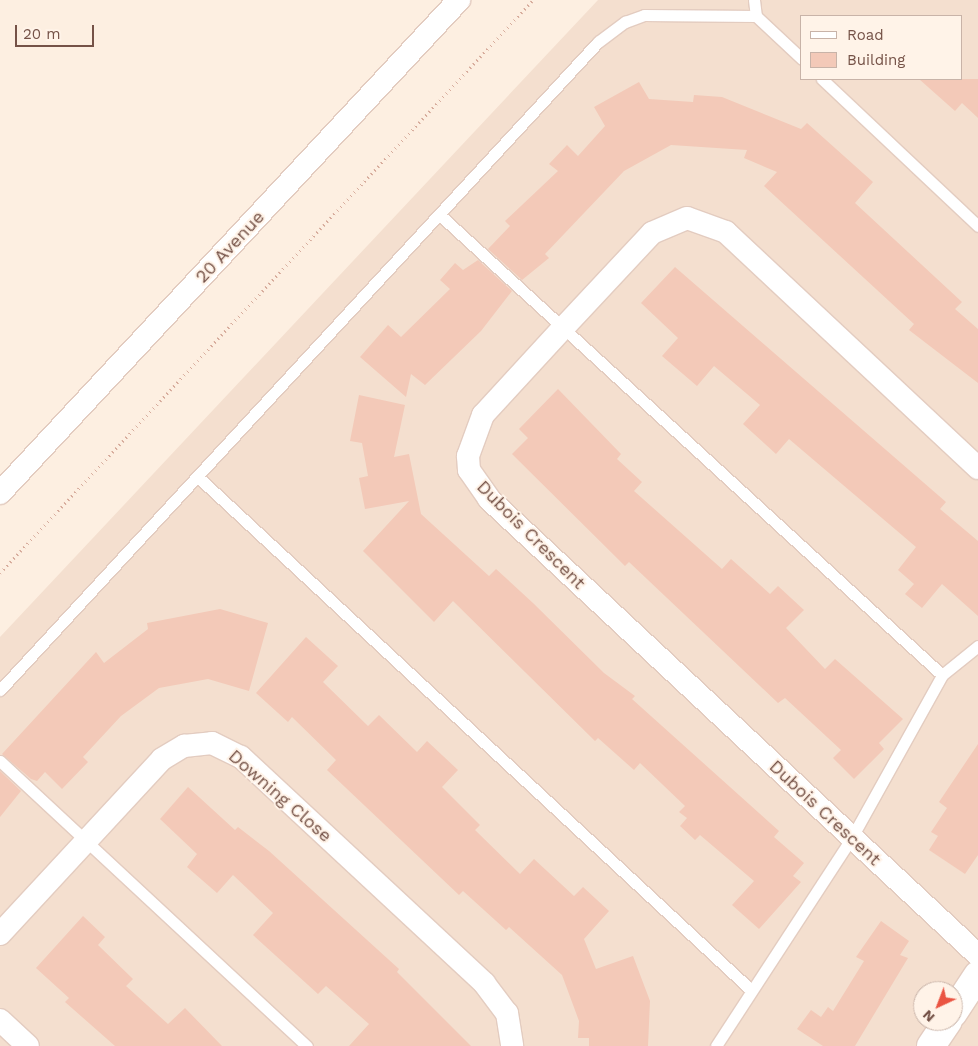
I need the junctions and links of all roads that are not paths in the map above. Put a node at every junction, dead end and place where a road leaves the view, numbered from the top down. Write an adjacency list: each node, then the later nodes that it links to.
1 (459, 0): 11 (street, 20 Avenue)
2 (754, 0): 3 (lane)
3 (756, 16): 4 (lane); 6 (lane)
4 (800, 57)
5 (823, 80): 7 (lane)
6 (441, 216): 8 (lane); 10 (lane)
7 (978, 226)
8 (563, 328): 9 (street, Dubois Crescent); 13 (lane); 16 (street, Dubois Crescent)
9 (978, 468)
10 (198, 477): 14 (lane); 21 (lane)
11 (0, 493)
12 (978, 646): 13 (lane)
13 (942, 675): 16 (lane)
14 (0, 690)
15 (0, 761): 17 (lane)
16 (852, 837): 19 (street, Dubois Crescent); 21 (lane)
17 (86, 842): 18 (street, Downing Close); 26 (lane); 27 (street, Downing Close)
18 (0, 934)
19 (978, 954)
20 (978, 976): 22 (street)
21 (750, 989): 28 (lane)
22 (963, 998)
23 (0, 1020): 25 (street)
24 (941, 1031): 29 (street)
25 (28, 1046)
26 (307, 1046)
27 (512, 1046)
28 (716, 1046)
29 (931, 1046)

